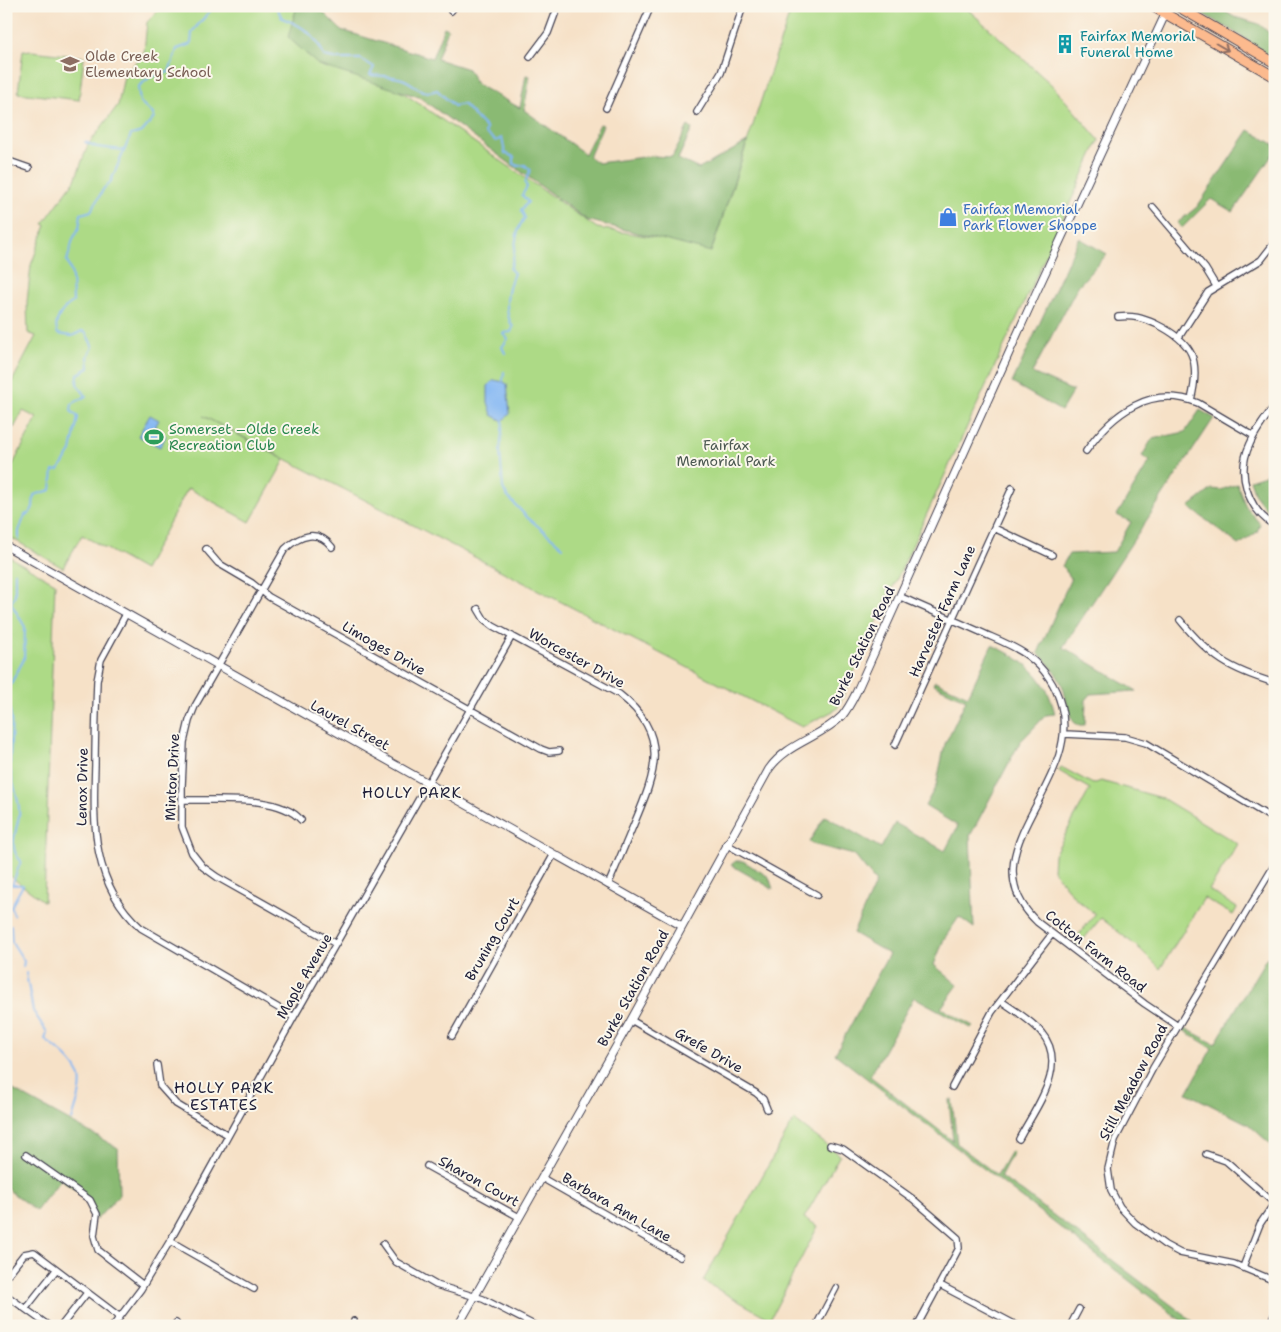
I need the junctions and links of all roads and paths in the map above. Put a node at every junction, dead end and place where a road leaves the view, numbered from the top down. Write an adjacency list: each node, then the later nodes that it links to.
1 (558, 6): 7 (street)
2 (650, 6): 10 (street)
3 (743, 6): 11 (street)
4 (1152, 6): 6 (main road)
5 (1177, 6): 8 (main road)
6 (1167, 10): 9 (main road, one-way to 9); 31 (street, Burke Station Road)
7 (530, 58)
8 (1275, 63)
9 (1275, 77)
10 (606, 108)
11 (697, 112)
12 (6, 160): 13 (street)
13 (29, 168)
14 (1153, 207): 16 (street)
15 (1275, 242): 16 (street)
16 (1216, 286): 18 (street)
17 (1118, 317): 18 (street)
18 (1179, 336): 19 (street)
19 (1191, 400): 21 (street); 22 (street)
20 (1275, 404): 21 (street)
21 (1254, 436): 24 (street)
22 (1086, 451)
23 (1012, 488): 25 (street, Harvester Farm Lane)
24 (1275, 526)
25 (994, 528): 29 (street); 34 (street, Harvester Farm Lane)
26 (6, 546): 33 (street, Laurel Street)
27 (332, 547): 30 (street, Minton Drive)
28 (206, 549): 30 (street, Limoges Drive)
29 (1052, 555)
30 (261, 591): 37 (street, Minton Drive); 39 (street, Limoges Drive)
31 (901, 597): 34 (street, Cotton Farm Road); 47 (street, Burke Station Road)
32 (478, 609): 36 (street, Worcester Drive)
33 (126, 614): 37 (street, Laurel Street); 56 (street, Lenox Drive)
34 (952, 619): 40 (street, Cotton Farm Road); 41 (street, Harvester Farm Lane)
35 (1180, 620): 38 (street)
36 (512, 636): 39 (street, Maple Avenue); 50 (street, Worcester Drive)
37 (218, 665): 43 (street, Laurel Street); 44 (street, Minton Drive)
38 (1275, 683)
39 (470, 710): 42 (street, Limoges Drive); 43 (street, Maple Avenue)
40 (1065, 734): 46 (street); 53 (street, Cotton Farm Road)
41 (895, 745)
42 (559, 751)
43 (428, 784): 48 (street, Laurel Street); 54 (street, Maple Avenue)
44 (182, 800): 45 (street); 54 (street, Minton Drive)
45 (301, 820)
46 (1275, 820)
47 (726, 844): 51 (street); 52 (street, Burke Station Road)
48 (554, 854): 50 (street, Laurel Street); 59 (street, Bruning Court)
49 (1275, 864): 58 (street, Still Meadow Road)
50 (608, 883): 52 (street, Laurel Street)
51 (817, 895)
52 (682, 926): 57 (street, Burke Station Road)
53 (1052, 934): 55 (street); 58 (street, Cotton Farm Road)
54 (336, 944): 56 (street, Maple Avenue)
55 (1001, 1001): 61 (street); 64 (street)
56 (294, 1016): 63 (street, Maple Avenue)
57 (631, 1020): 62 (street, Grefe Drive); 69 (street, Burke Station Road)
58 (1178, 1026): 75 (street, Still Meadow Road)
59 (452, 1036)
60 (157, 1065): 63 (street)
61 (952, 1087)
62 (768, 1109)
63 (228, 1135): 72 (street, Maple Avenue)
64 (1019, 1139)
65 (830, 1145): 81 (street)
66 (1206, 1154): 70 (street)
67 (26, 1155): 80 (street)
68 (427, 1166): 71 (street, Sharon Court)
69 (542, 1178): 71 (street, Burke Station Road); 74 (street, Barbara Ann Lane)
70 (1275, 1202): 75 (street)
71 (519, 1217): 87 (street, Burke Station Road)
72 (170, 1241): 80 (street, Maple Avenue); 83 (street)
73 (383, 1244): 87 (street)
74 (680, 1256)
75 (1243, 1267): 77 (street, Still Meadow Road)
76 (56, 1270): 78 (street); 85 (street); 88 (street)
77 (1259, 1274): 79 (street, Still Meadow Road); 82 (street, Still Meadow Road)
78 (6, 1277)
79 (1275, 1281)
80 (143, 1285): 91 (street, Maple Avenue)
81 (940, 1285): 98 (street); 99 (street)
82 (1275, 1286)
83 (254, 1288)
84 (836, 1288): 97 (street)
85 (87, 1293): 91 (street); 93 (street)
86 (6, 1294): 88 (street)
87 (475, 1296): 95 (street, Burke Station Road); 96 (street)
88 (26, 1308): 92 (street)
89 (1079, 1308): 100 (street)
90 (1275, 1316): 101 (main road)
91 (120, 1317): 94 (street, Maple Avenue)
92 (49, 1326)
93 (61, 1326)
94 (113, 1326)
95 (458, 1326)
96 (536, 1326)
97 (816, 1326)
98 (917, 1326)
99 (1018, 1326)
100 (1070, 1326)
101 (1270, 1326)

